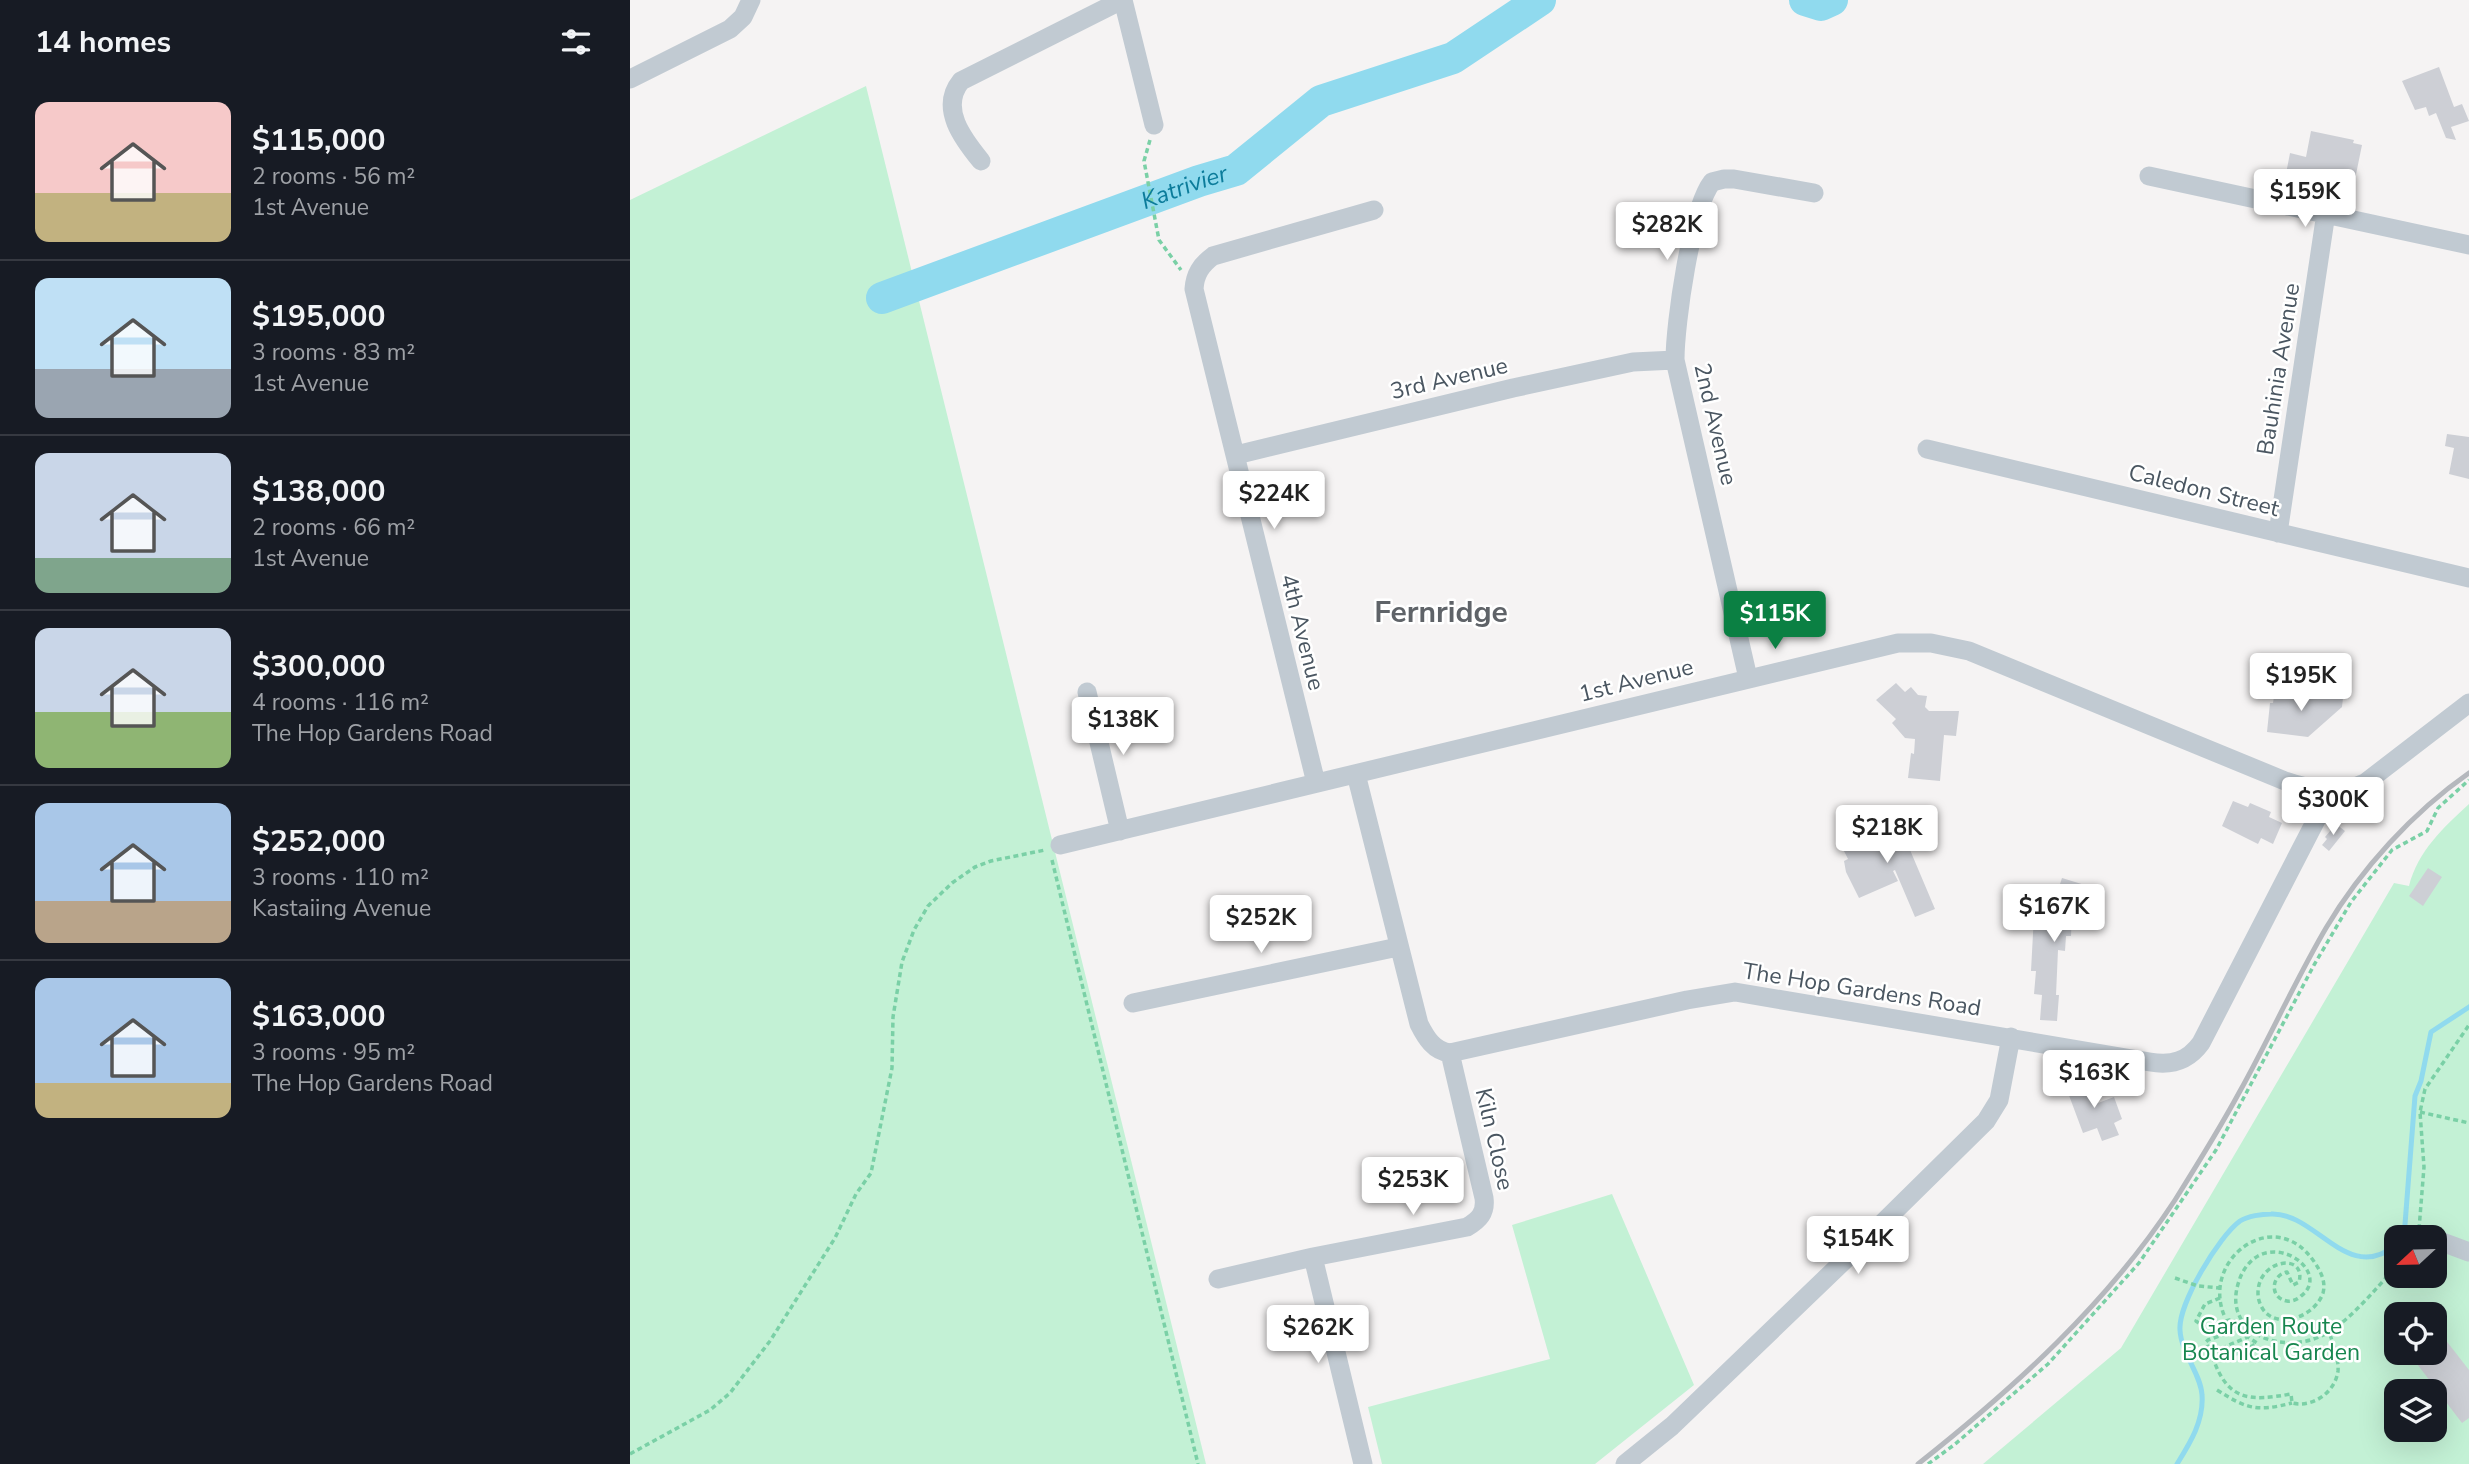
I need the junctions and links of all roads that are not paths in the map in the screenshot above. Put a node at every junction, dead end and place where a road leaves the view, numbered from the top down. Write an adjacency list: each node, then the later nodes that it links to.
1 (751, 0): 3 (street)
2 (1123, 0): 4 (street); 5 (street)
3 (630, 79)
4 (1154, 125)
5 (981, 161)
6 (2149, 176): 9 (street)
7 (1814, 192): 11 (street, 2nd Avenue)
8 (1374, 210): 13 (street, 4th Avenue)
9 (2326, 212): 10 (street); 14 (street, Bauhinia Avenue)
10 (2469, 245)
11 (1675, 360): 13 (street, 3rd Avenue); 16 (street, 2nd Avenue)
12 (1927, 449): 14 (street, Caledon Street)
13 (1236, 455): 20 (street, 4th Avenue)
14 (2278, 533): 15 (street, Caledon Street)
15 (2469, 578)
16 (1748, 678): 19 (street, 1st Avenue); 21 (street, 1st Avenue)
17 (1087, 692): 22 (street)
18 (2469, 703): 21 (street)
19 (1356, 774): 20 (street, 1st Avenue); 24 (street)
20 (1316, 783): 22 (street, 1st Avenue)
21 (2330, 793): 26 (street, The Hop Gardens Road)
22 (1120, 831): 23 (street, 1st Avenue)
23 (1060, 845)
24 (1398, 947): 25 (street); 27 (street)
25 (1133, 1003)
26 (2011, 1037): 27 (street, The Hop Gardens Road); 33 (street)
27 (1450, 1053): 30 (street, Kiln Close)
28 (2447, 1243): 29 (street)
29 (2469, 1252)
30 (1313, 1257): 31 (street, Kiln Close); 32 (street)
31 (1218, 1279)
32 (1363, 1464)
33 (1625, 1464)

